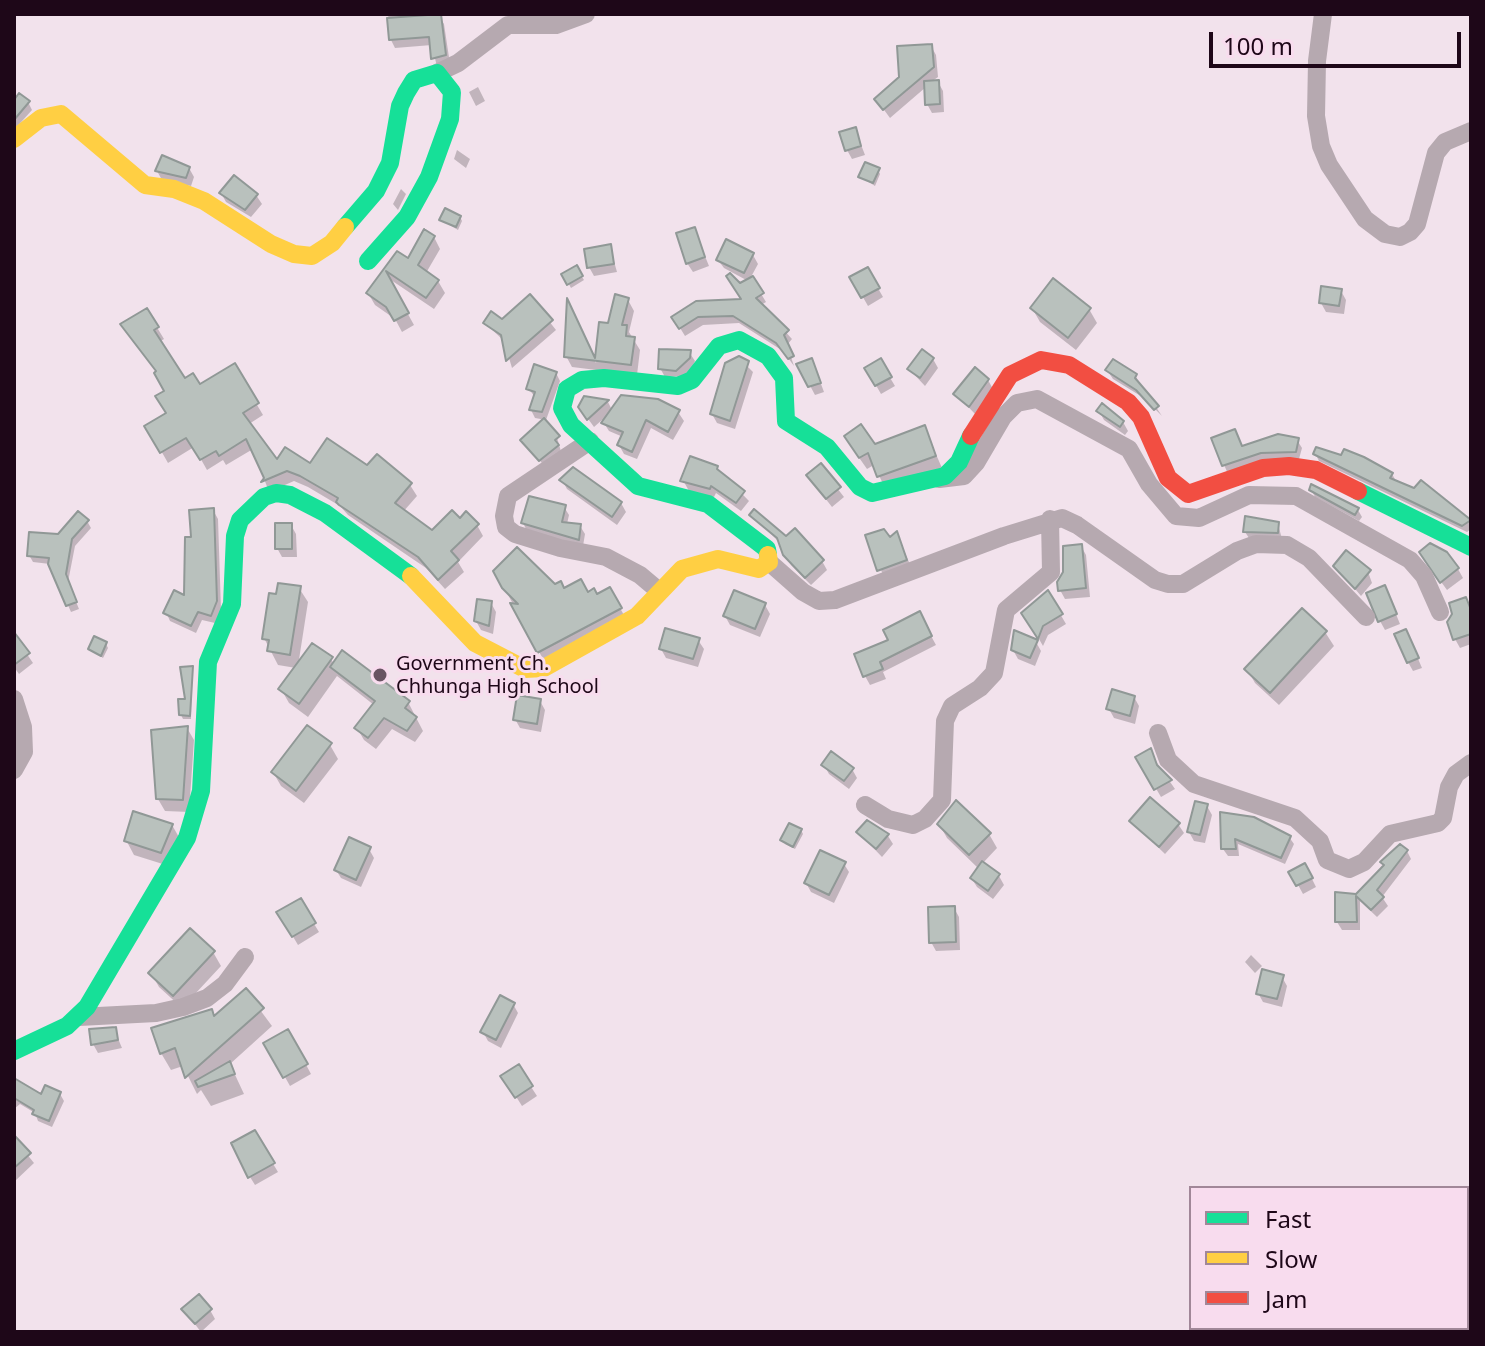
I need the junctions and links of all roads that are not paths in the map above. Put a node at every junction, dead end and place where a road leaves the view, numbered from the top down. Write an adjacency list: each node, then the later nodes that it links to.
1 (586, 14): 3 (street)
2 (1323, 14): 4 (street)
3 (437, 73): 5 (street); 6 (street)
4 (1471, 131)
5 (14, 139)
6 (368, 261)
7 (590, 441): 8 (street); 11 (street); 12 (street)
8 (936, 479): 10 (street); 13 (street)
9 (1050, 519): 11 (street); 14 (street); 19 (street)
10 (1471, 547)
11 (769, 562): 12 (street)
12 (659, 591): 21 (street)
13 (1440, 612)
14 (1366, 617)
15 (14, 699): 18 (street)
16 (1158, 733): 17 (street)
17 (1471, 763)
18 (14, 770)
19 (865, 805)
20 (245, 957): 21 (street)
21 (79, 1017): 22 (street)
22 (14, 1051)

